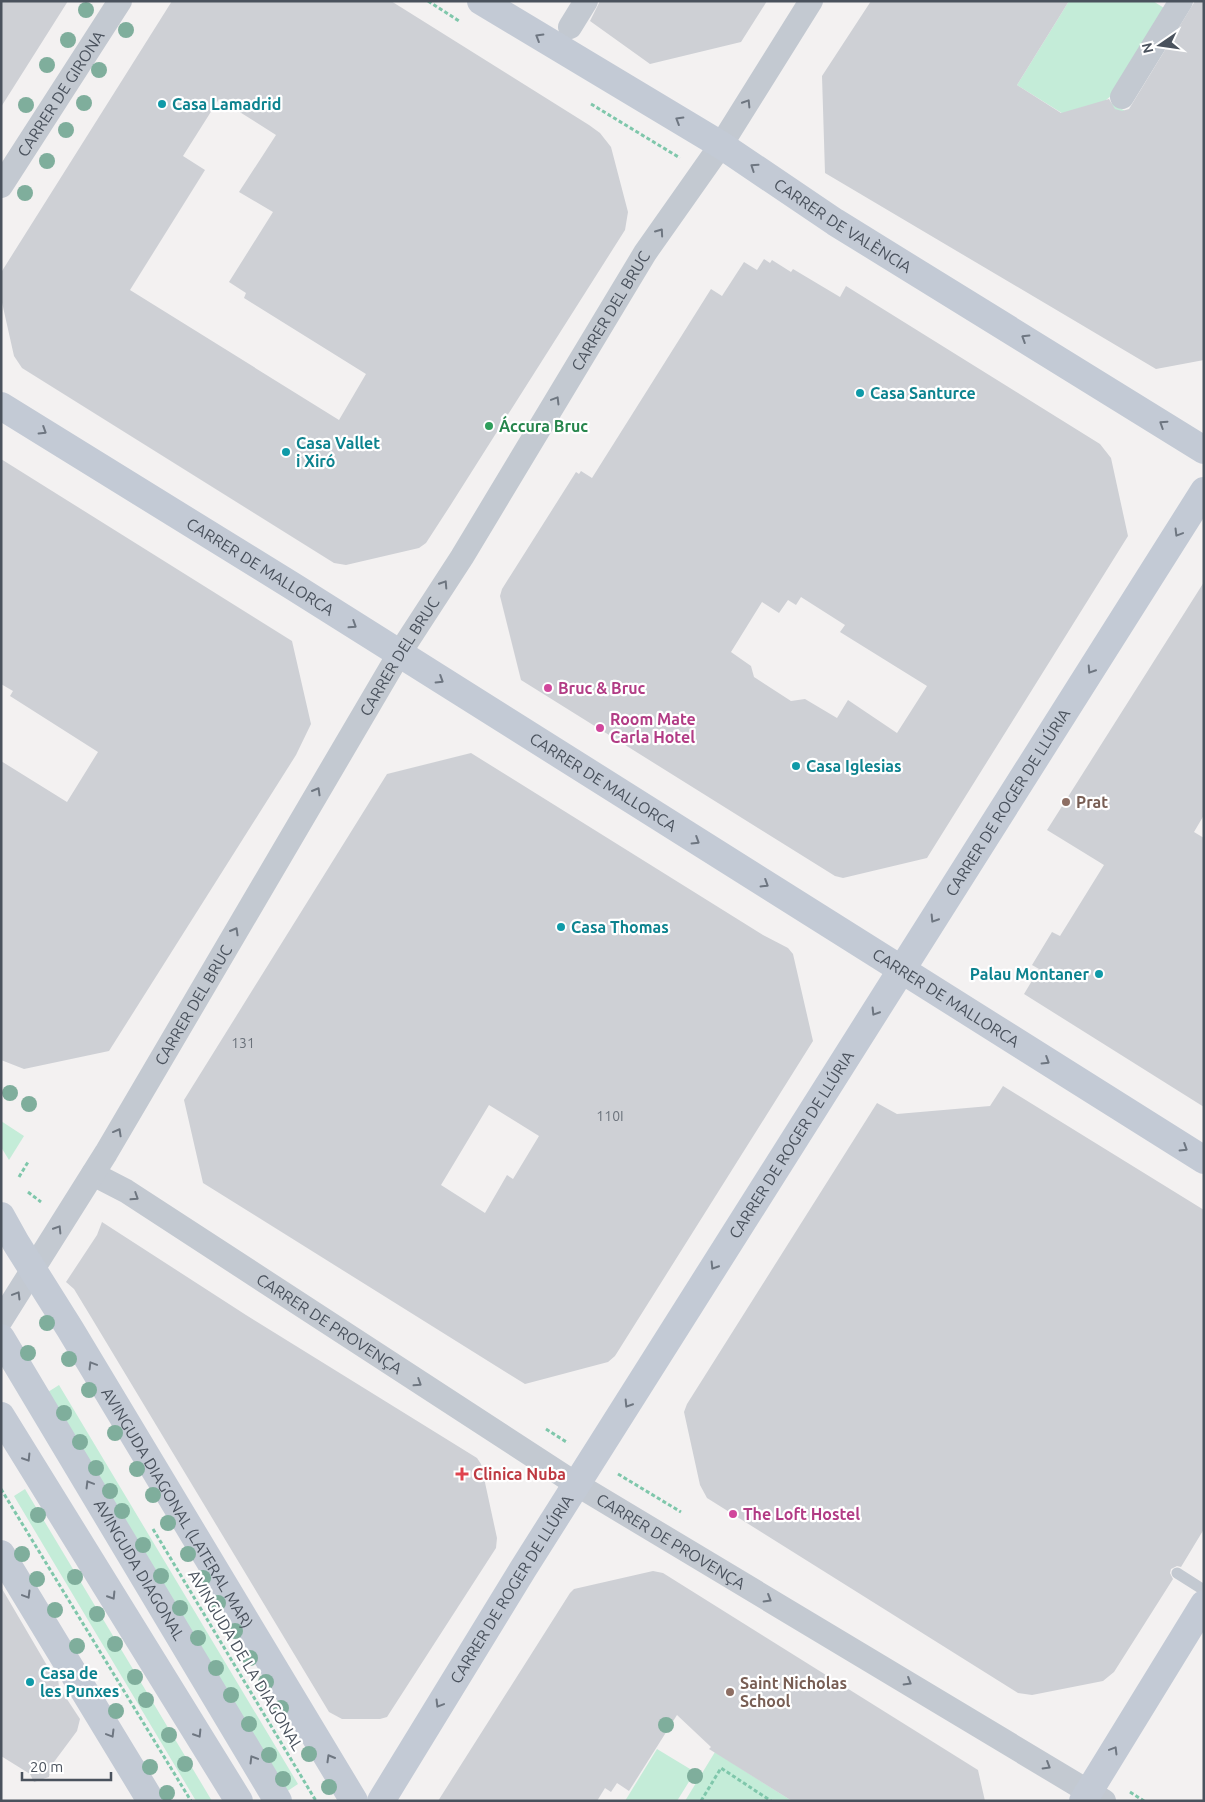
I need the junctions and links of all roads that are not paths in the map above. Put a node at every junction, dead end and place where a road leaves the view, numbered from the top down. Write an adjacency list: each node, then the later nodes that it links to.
1 (120, 1): 9 (street, CARRER DE GIRONA)
2 (481, 1): 8 (main road, CARRER DE VALÈNCIA, one-way to 2)
3 (586, 1): 6 (street)
4 (811, 1): 8 (street, CARRER DEL BRUC, one-way to 4)
5 (1181, 1): 7 (street)
6 (570, 27)
7 (1122, 97)
8 (721, 145): 11 (main road, CARRER DE VALÈNCIA, one-way to 8); 13 (street, CARRER DEL BRUC, one-way to 8)
9 (1, 186)
10 (1, 406): 13 (main road, CARRER DE MALLORCA, one-way to 13)
11 (1204, 450)
12 (1204, 491): 14 (main road, CARRER DE ROGER DE LLÚRIA, one-way to 14)
13 (399, 654): 14 (main road, CARRER DE MALLORCA, one-way to 14); 16 (street, CARRER DEL BRUC, one-way to 13)
14 (901, 970): 15 (main road, CARRER DE MALLORCA, one-way to 15); 22 (main road, CARRER DE ROGER DE LLÚRIA, one-way to 22)
15 (1204, 1160)
16 (93, 1174): 18 (street, CARRER DEL BRUC, one-way to 16); 22 (street, CARRER DE PROVENÇA, one-way to 22)
17 (1, 1216): 18 (main road, AVINGUDA DIAGONAL (LATERAL MAR))
18 (32, 1270): 19 (street, CARRER DEL BRUC, one-way to 18); 31 (main road, AVINGUDA DIAGONAL (LATERAL MAR), one-way to 18)
19 (1, 1320)
20 (1, 1338): 30 (main road, AVINGUDA DIAGONAL, one-way to 20)
21 (1, 1416): 29 (main road, one-way to 29)
22 (576, 1484): 27 (street, CARRER DE PROVENÇA, one-way to 27); 32 (main road, CARRER DE ROGER DE LLÚRIA, one-way to 32)
23 (1, 1554): 28 (main road, one-way to 28)
24 (1177, 1573): 25 (lane)
25 (1204, 1590)
26 (1204, 1604): 27 (main road, one-way to 26)
27 (1092, 1798)
28 (151, 1801)
29 (239, 1801)
30 (278, 1801)
31 (354, 1801)
32 (381, 1801)

